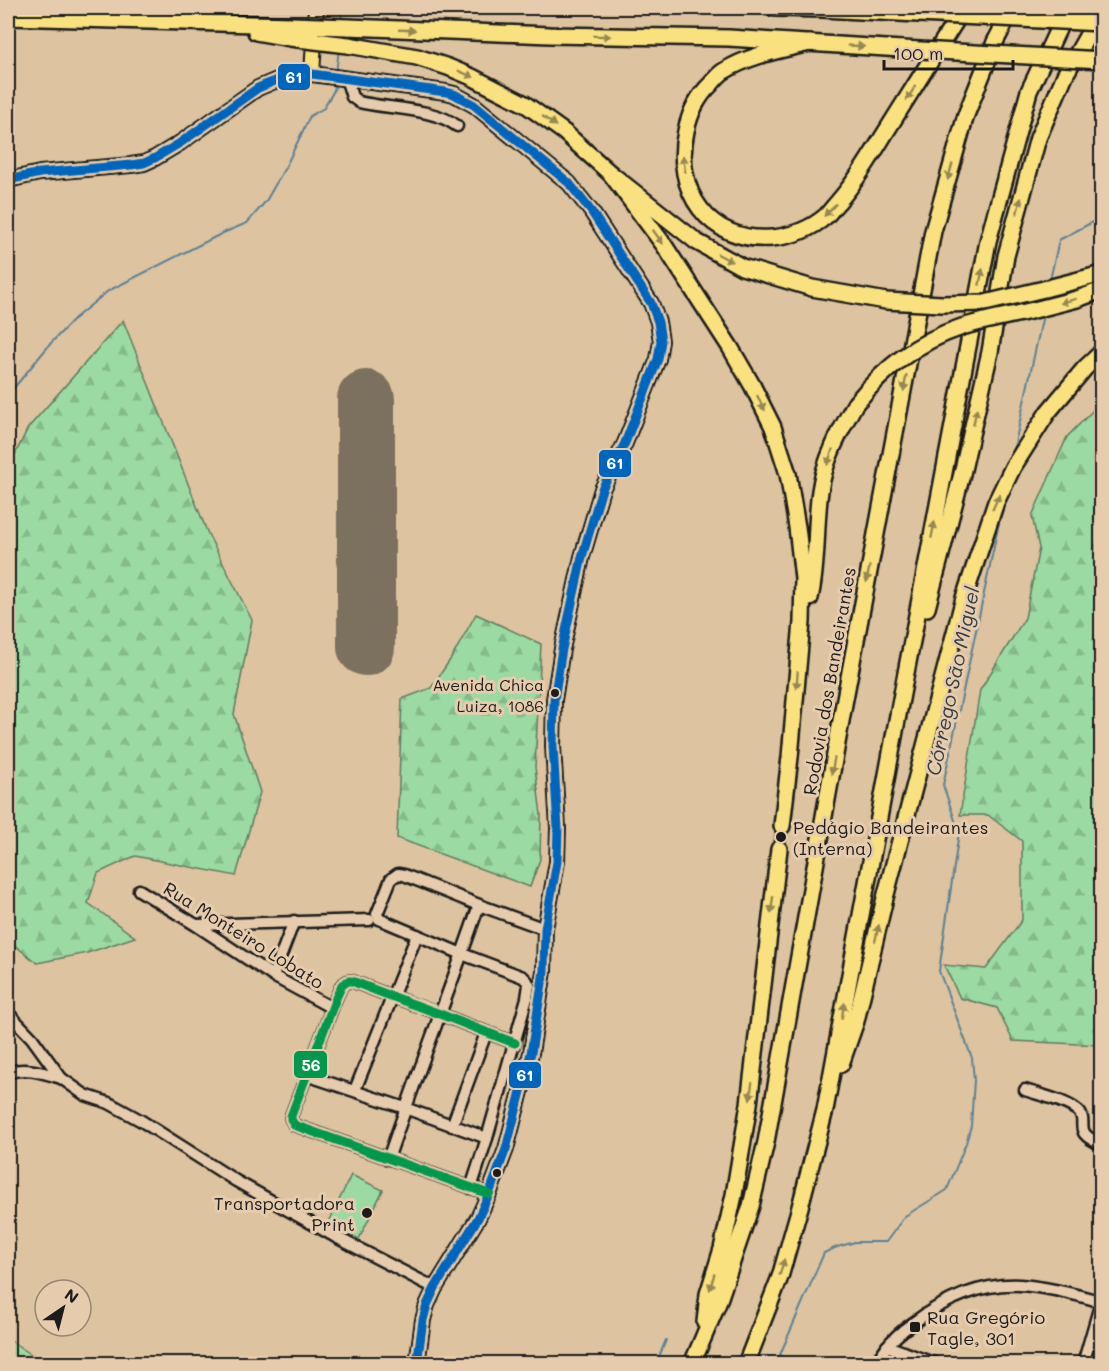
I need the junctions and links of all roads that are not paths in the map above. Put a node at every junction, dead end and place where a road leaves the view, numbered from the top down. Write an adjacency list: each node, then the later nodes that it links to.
1 (316, 8): 12 (main road)
2 (774, 8): 8 (highway, bridge)
3 (964, 8): 10 (highway, one-way to 10)
4 (1013, 8): 54 (highway, Rodovia dos Bandeirantes, one-way to 54)
5 (1068, 8): 21 (highway, one-way to 5)
6 (1101, 10): 21 (highway, one-way to 6)
7 (8, 17): 9 (highway)
8 (1101, 23)
9 (290, 32): 10 (highway, one-way to 10, bridge); 15 (highway, one-way to 15, bridge)
10 (810, 43): 11 (highway, one-way to 11, bridge)
11 (1101, 60)
12 (312, 74): 13 (main road); 16 (main road)
13 (346, 78): 14 (street); 29 (main road)
14 (457, 126)
15 (610, 174): 17 (highway, one-way to 17, bridge); 20 (highway, one-way to 20)
16 (8, 180)
17 (1101, 274)
18 (1101, 290): 20 (highway, one-way to 20, bridge)
19 (1101, 352): 45 (highway, one-way to 19)
20 (802, 622): 22 (highway, one-way to 22)
21 (898, 715): 45 (highway, one-way to 21)
22 (782, 826)
23 (779, 849): 54 (highway, one-way to 54)
24 (139, 890): 28 (street, Rua Monteiro Lobato)
25 (479, 905): 29 (street); 30 (street); 31 (street)
26 (369, 920): 27 (street)
27 (294, 921): 28 (street); 32 (street)
28 (196, 925): 32 (street, Rua Monteiro Lobato)
29 (545, 929): 51 (main road)
30 (417, 935): 31 (street); 33 (street)
31 (462, 954): 36 (street); 38 (street)
32 (273, 976): 34 (street, Rua Monteiro Lobato)
33 (392, 998): 34 (street); 36 (street); 42 (street)
34 (332, 1008): 40 (street)
35 (8, 1013): 41 (street)
36 (441, 1014): 37 (street); 44 (street)
37 (486, 1033): 38 (street); 46 (street)
38 (515, 1043): 47 (street)
39 (8, 1072): 41 (street)
40 (306, 1075): 42 (street); 49 (street)
41 (61, 1078): 52 (street)
42 (355, 1090): 44 (street)
43 (1025, 1090): 48 (street)
44 (405, 1108): 46 (street); 49 (street)
45 (825, 1110): 58 (highway, one-way to 45)
46 (452, 1126): 47 (street)
47 (487, 1138): 50 (street)
48 (1101, 1144)
49 (388, 1159): 50 (street)
50 (471, 1188): 51 (street)
51 (489, 1194): 52 (main road)
52 (435, 1288): 56 (main road)
53 (1101, 1302): 55 (street); 61 (street)
54 (702, 1340): 57 (highway, Rodovia dos Bandeirantes)
55 (887, 1346): 59 (street); 60 (street)
56 (417, 1364)
57 (692, 1364)
58 (746, 1364)
59 (876, 1364)
60 (936, 1364)
61 (1083, 1364)

